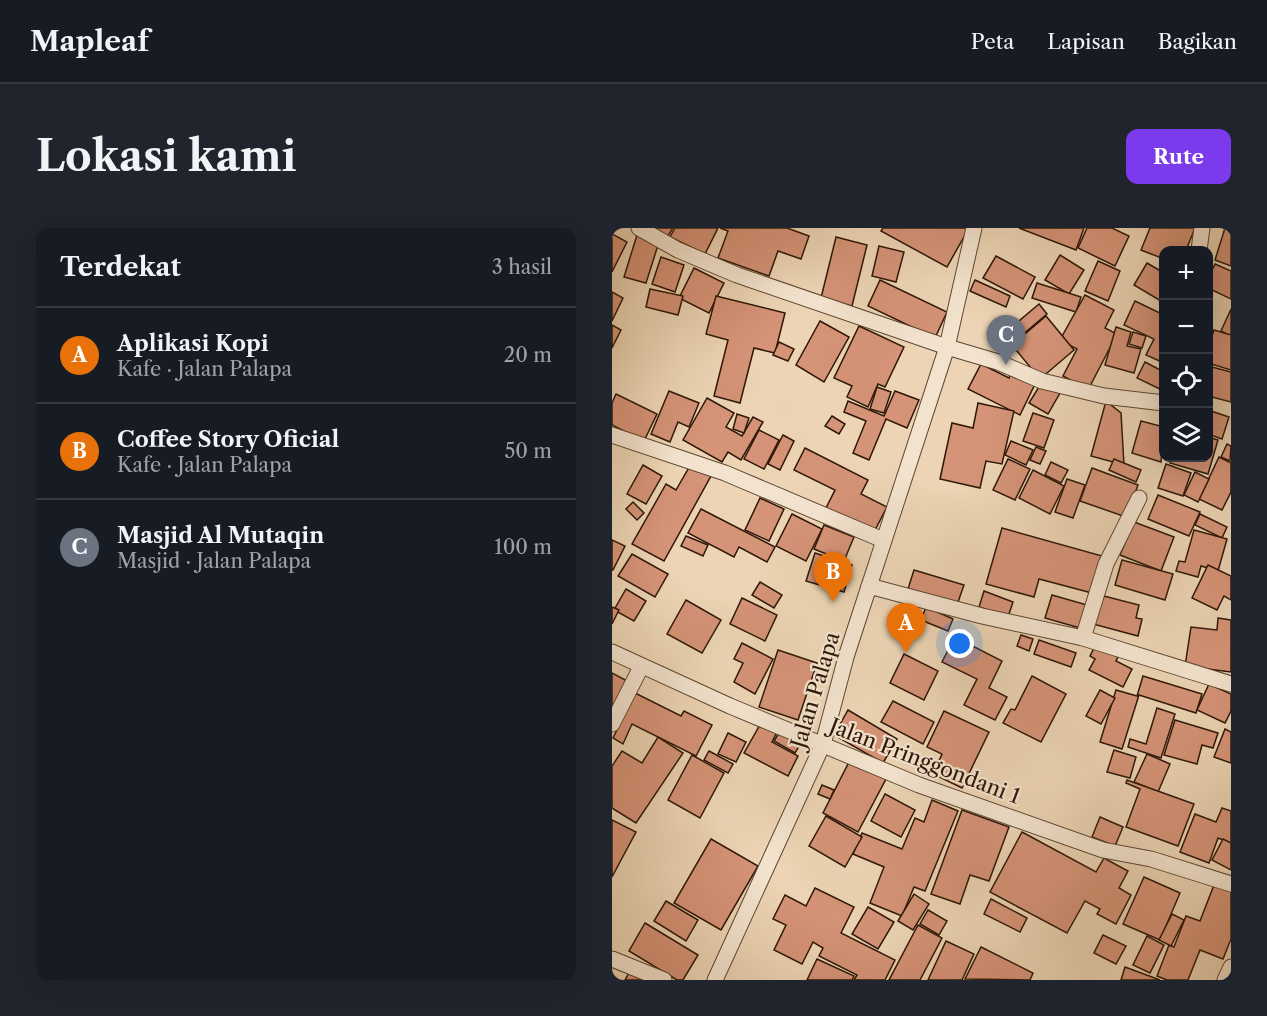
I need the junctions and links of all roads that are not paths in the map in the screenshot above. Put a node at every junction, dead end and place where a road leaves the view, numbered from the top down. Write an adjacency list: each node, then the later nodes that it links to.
1 (639, 228): 5 (street)
2 (974, 228): 5 (street, Jalan Palapa)
3 (1202, 228): 4 (street)
4 (1200, 246)
5 (947, 347): 6 (street); 9 (street, Jalan Palapa)
6 (1159, 402)
7 (612, 435): 9 (street)
8 (1139, 498): 11 (street)
9 (883, 540): 10 (street, Jalan Palapa)
10 (869, 586): 11 (street); 16 (street, Jalan Palapa)
11 (1083, 638): 14 (street)
12 (612, 652): 13 (street, Jalan Pringgondani 1)
13 (641, 667): 15 (street); 16 (street, Jalan Pringgondani 1)
14 (1231, 684)
15 (612, 724)
16 (823, 744): 17 (street, Jalan Pringgondani 1); 21 (street, Jalan Palapa)
17 (1231, 884)
18 (612, 959): 20 (street)
19 (1231, 967): 22 (street)
20 (664, 980)
21 (715, 980)
22 (1225, 980)

